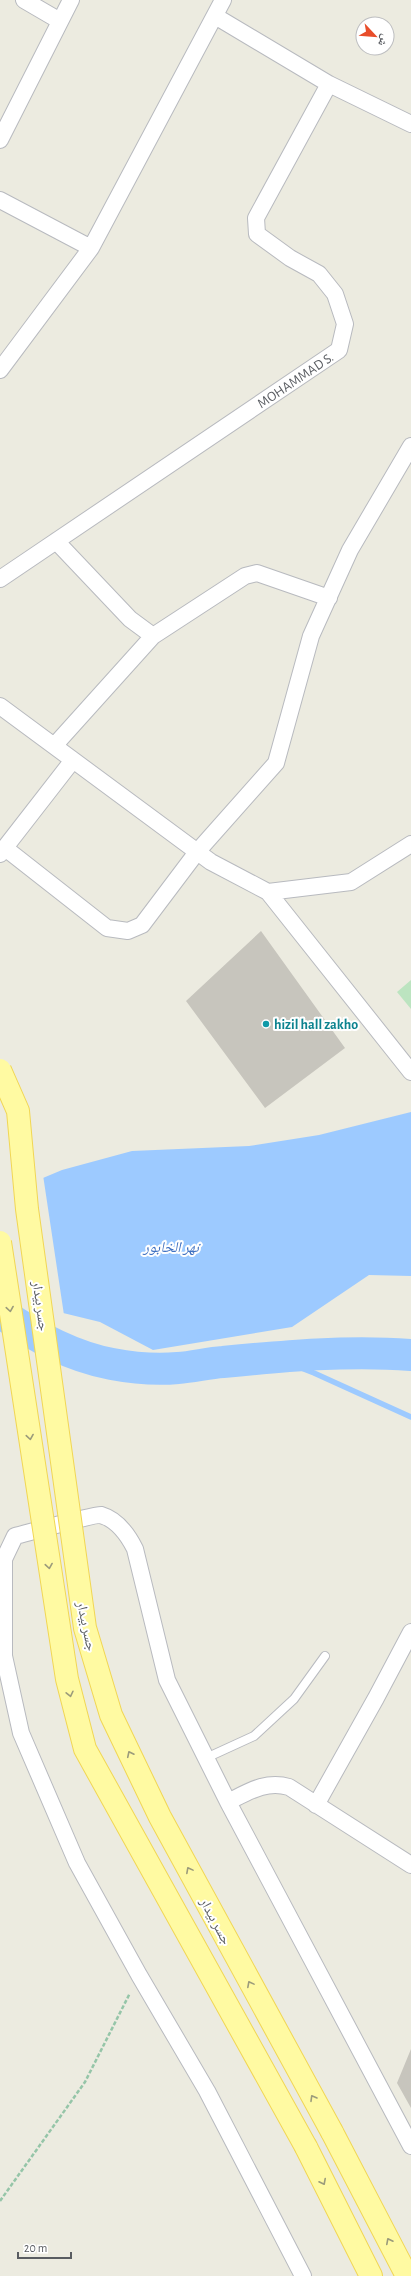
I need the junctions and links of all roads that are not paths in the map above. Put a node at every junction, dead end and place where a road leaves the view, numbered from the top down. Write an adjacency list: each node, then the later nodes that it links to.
1 (24, 0): 5 (street)
2 (71, 0): 5 (street)
3 (223, 0): 4 (street)
4 (215, 16): 6 (street); 10 (street)
5 (60, 21): 8 (street)
6 (329, 84): 7 (street); 13 (street, MOHAMMAD S.)
7 (411, 124)
8 (0, 140)
9 (0, 200): 10 (street)
10 (90, 248): 11 (street)
11 (0, 370)
12 (411, 446): 15 (street)
13 (56, 541): 14 (street, MOHAMMAD S.); 16 (street)
14 (0, 579)
15 (329, 598): 16 (street); 22 (street)
16 (153, 636): 18 (street)
17 (0, 706): 18 (street)
18 (54, 746): 19 (street)
19 (73, 760): 21 (street); 22 (street)
20 (411, 844): 23 (street)
21 (2, 851): 22 (street)
22 (198, 852): 23 (street)
23 (268, 892): 25 (street)
24 (0, 1070): 37 (main road, جسر بيدار, one-way to 24, bridge)
25 (411, 1072)
26 (0, 1242): 36 (main road, جسر بيدار, one-way to 36, bridge)
27 (2, 1602): 30 (street); 35 (street)
28 (411, 1632): 32 (street)
29 (325, 1656): 30 (lane)
30 (206, 1758): 31 (street)
31 (228, 1802): 32 (street); 34 (street)
32 (316, 1805): 33 (street)
33 (411, 1865)
34 (411, 2146)
35 (303, 2276)
36 (371, 2276)
37 (406, 2276)

